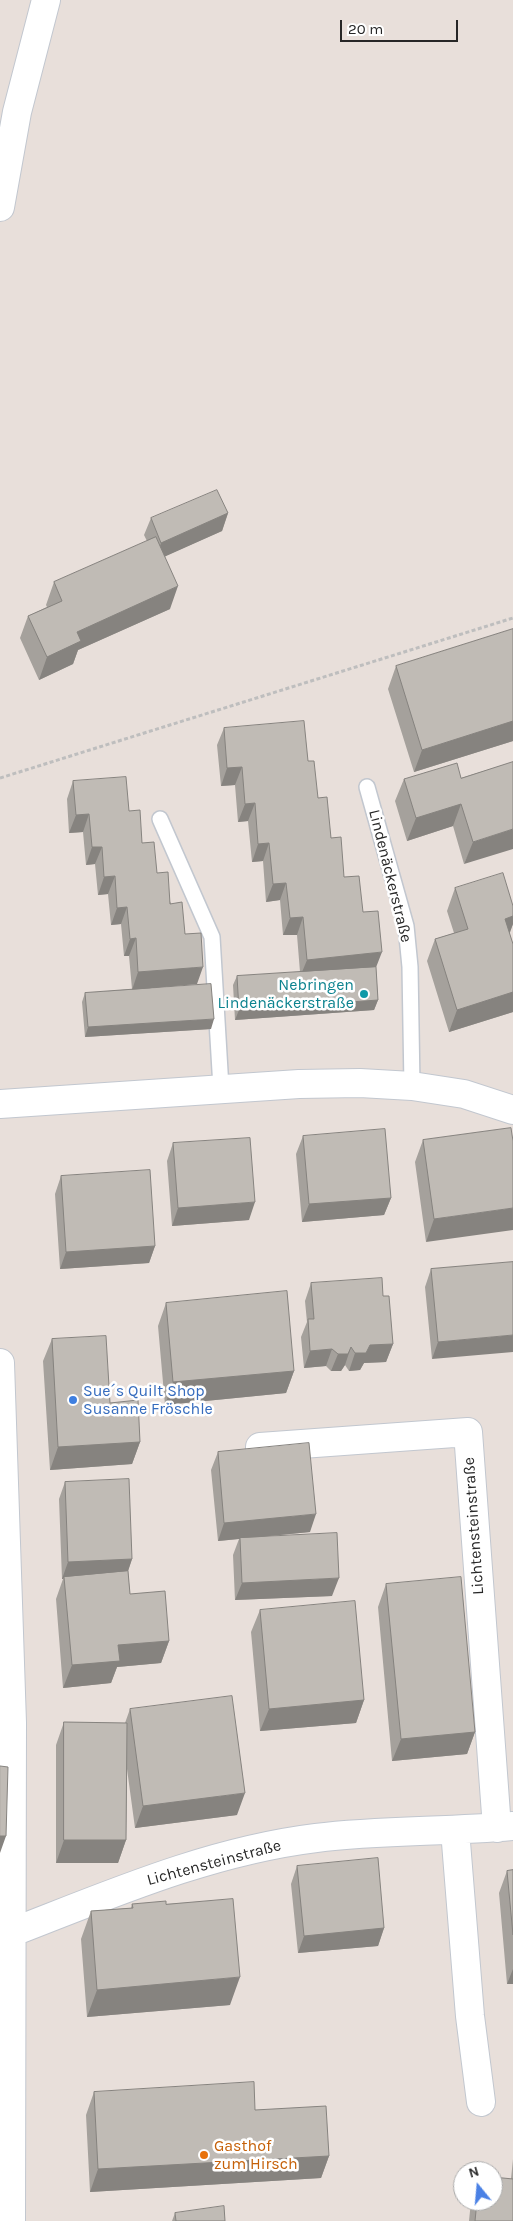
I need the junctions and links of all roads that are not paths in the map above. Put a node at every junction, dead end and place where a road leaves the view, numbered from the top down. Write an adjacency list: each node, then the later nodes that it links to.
1 (46, 0): 2 (street)
2 (0, 206)
3 (367, 787): 5 (lane, Lindenäckerstraße)
4 (160, 818): 6 (lane)
5 (412, 1086): 6 (street); 8 (street)
6 (221, 1088): 7 (street)
7 (0, 1104)
8 (513, 1110)
9 (0, 1363): 13 (street)
10 (260, 1447): 11 (street, Lichtensteinstraße)
11 (505, 1827): 12 (street, Lichtensteinstraße)
12 (454, 1830): 13 (street, Lichtensteinstraße); 14 (street)
13 (12, 1932): 15 (street)
14 (481, 2102)
15 (11, 2221)

